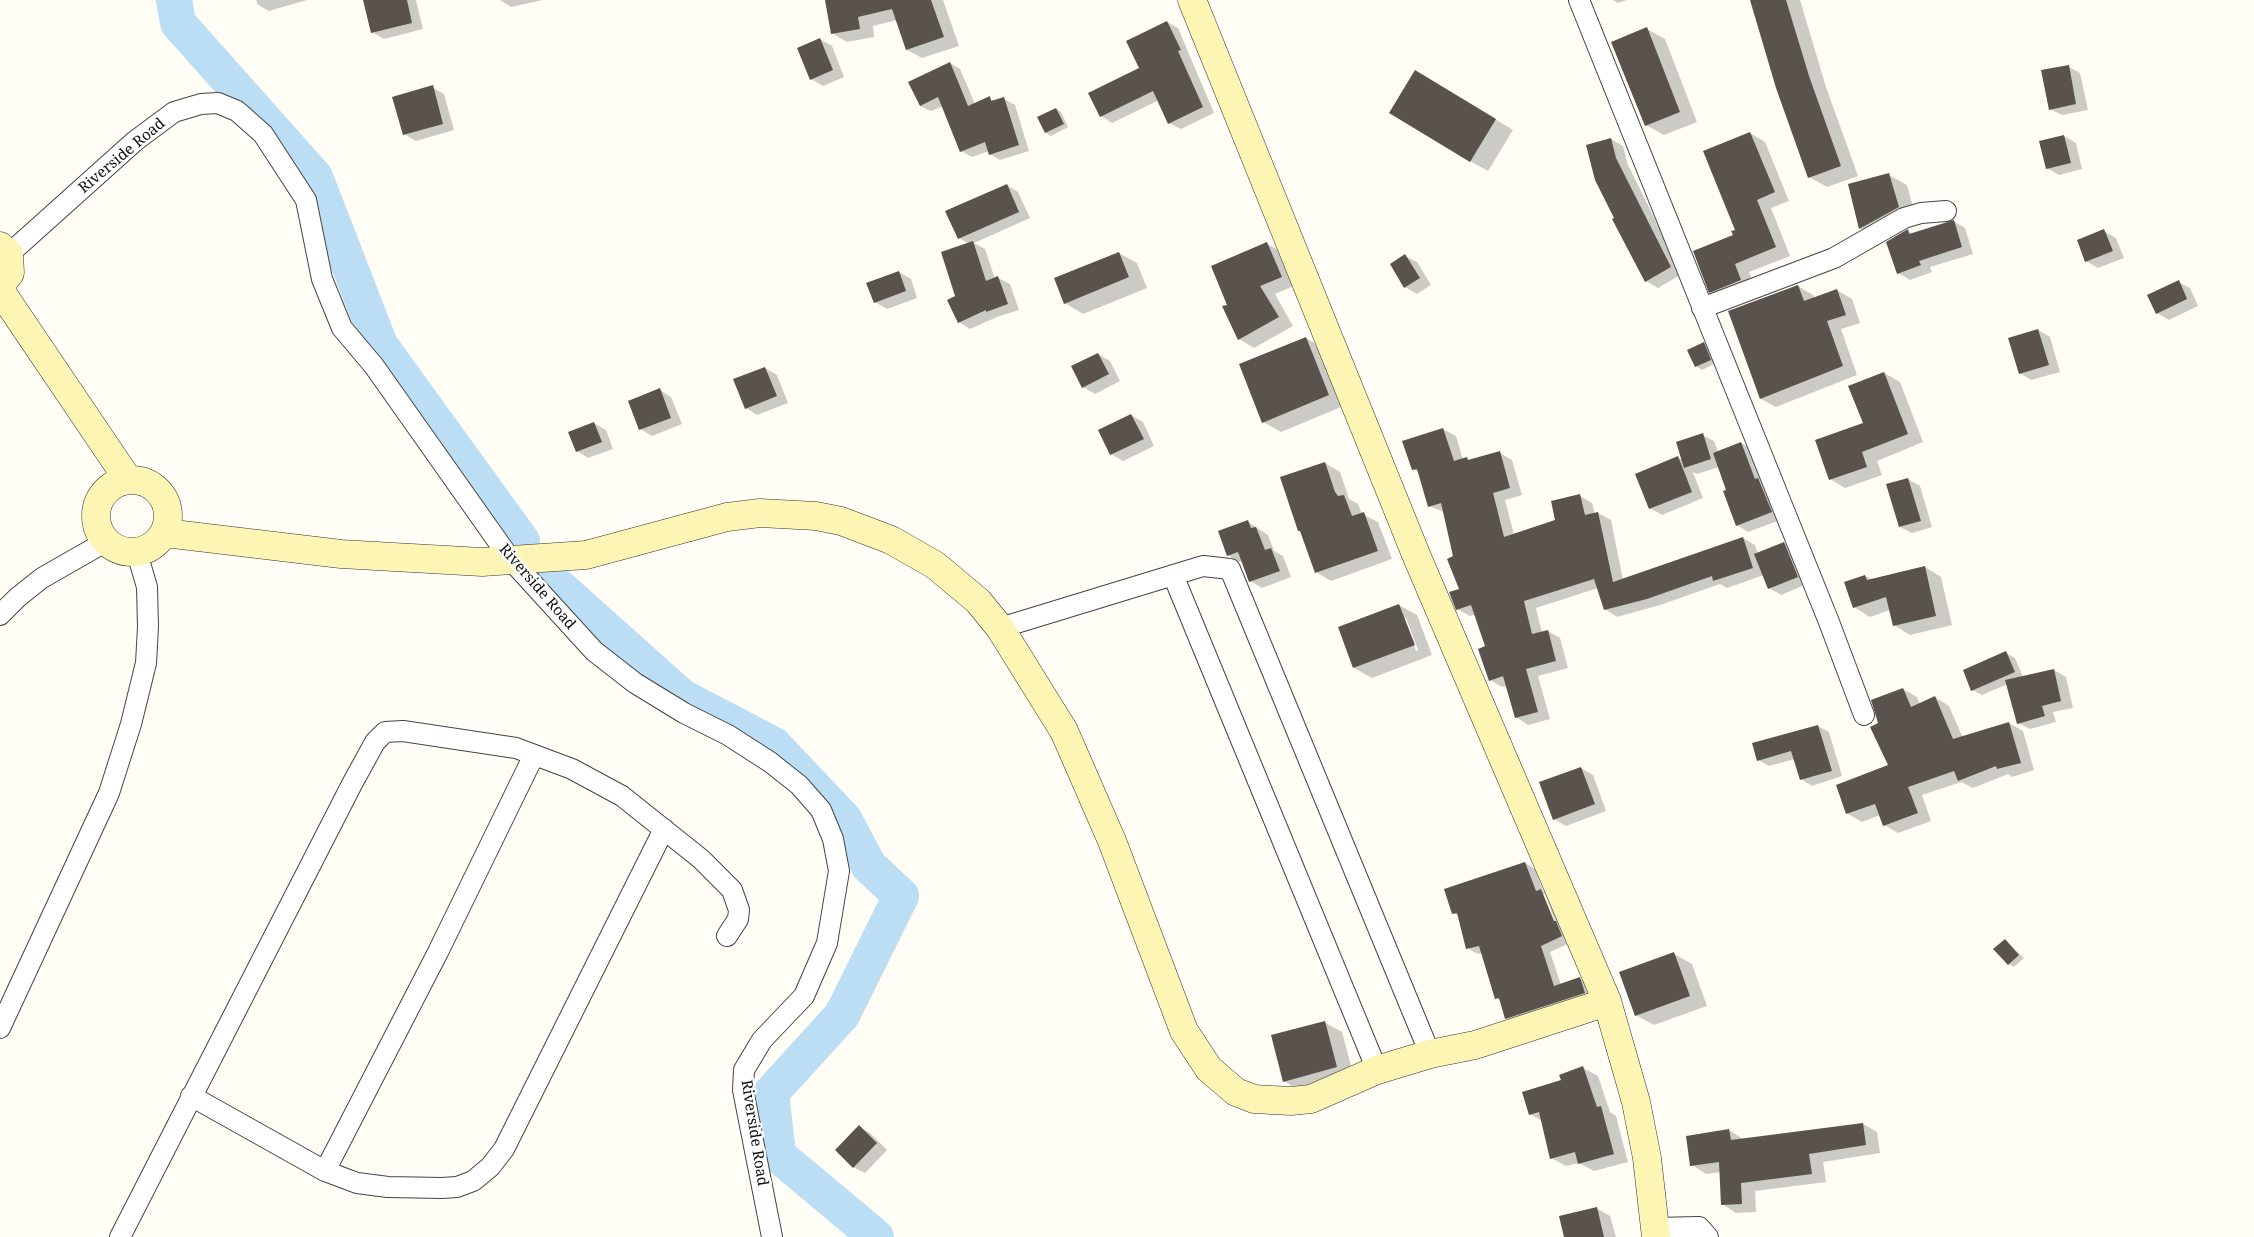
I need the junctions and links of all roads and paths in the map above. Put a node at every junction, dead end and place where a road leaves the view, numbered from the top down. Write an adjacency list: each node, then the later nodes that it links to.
1 (1192, 0): 19 (street)
2 (1579, 0): 6 (street)
3 (1946, 211): 6 (street)
4 (4, 250): 5 (street); 11 (street, Riverside Road)
5 (0, 288): 7 (street)
6 (1702, 308): 15 (street)
7 (127, 478): 8 (street); 9 (street)
8 (165, 533): 10 (street); 11 (street)
9 (105, 542): 10 (street); 13 (street)
10 (137, 553): 20 (street)
11 (511, 560): 14 (street); 27 (street, Riverside Road)
12 (1173, 575): 14 (street); 21 (street); 22 (street)
13 (0, 615)
14 (1000, 628): 22 (street)
15 (1864, 715)
16 (534, 755): 17 (street); 23 (street); 24 (street)
17 (664, 829): 18 (street); 24 (street)
18 (727, 936)
19 (1608, 1002): 21 (street); 25 (street)
20 (0, 1028)
21 (1430, 1054): 22 (street)
22 (1377, 1070)
23 (191, 1096): 24 (street); 26 (street)
24 (325, 1171)
25 (1656, 1233): 28 (street)
26 (120, 1237)
27 (772, 1237)
28 (1708, 1237)

